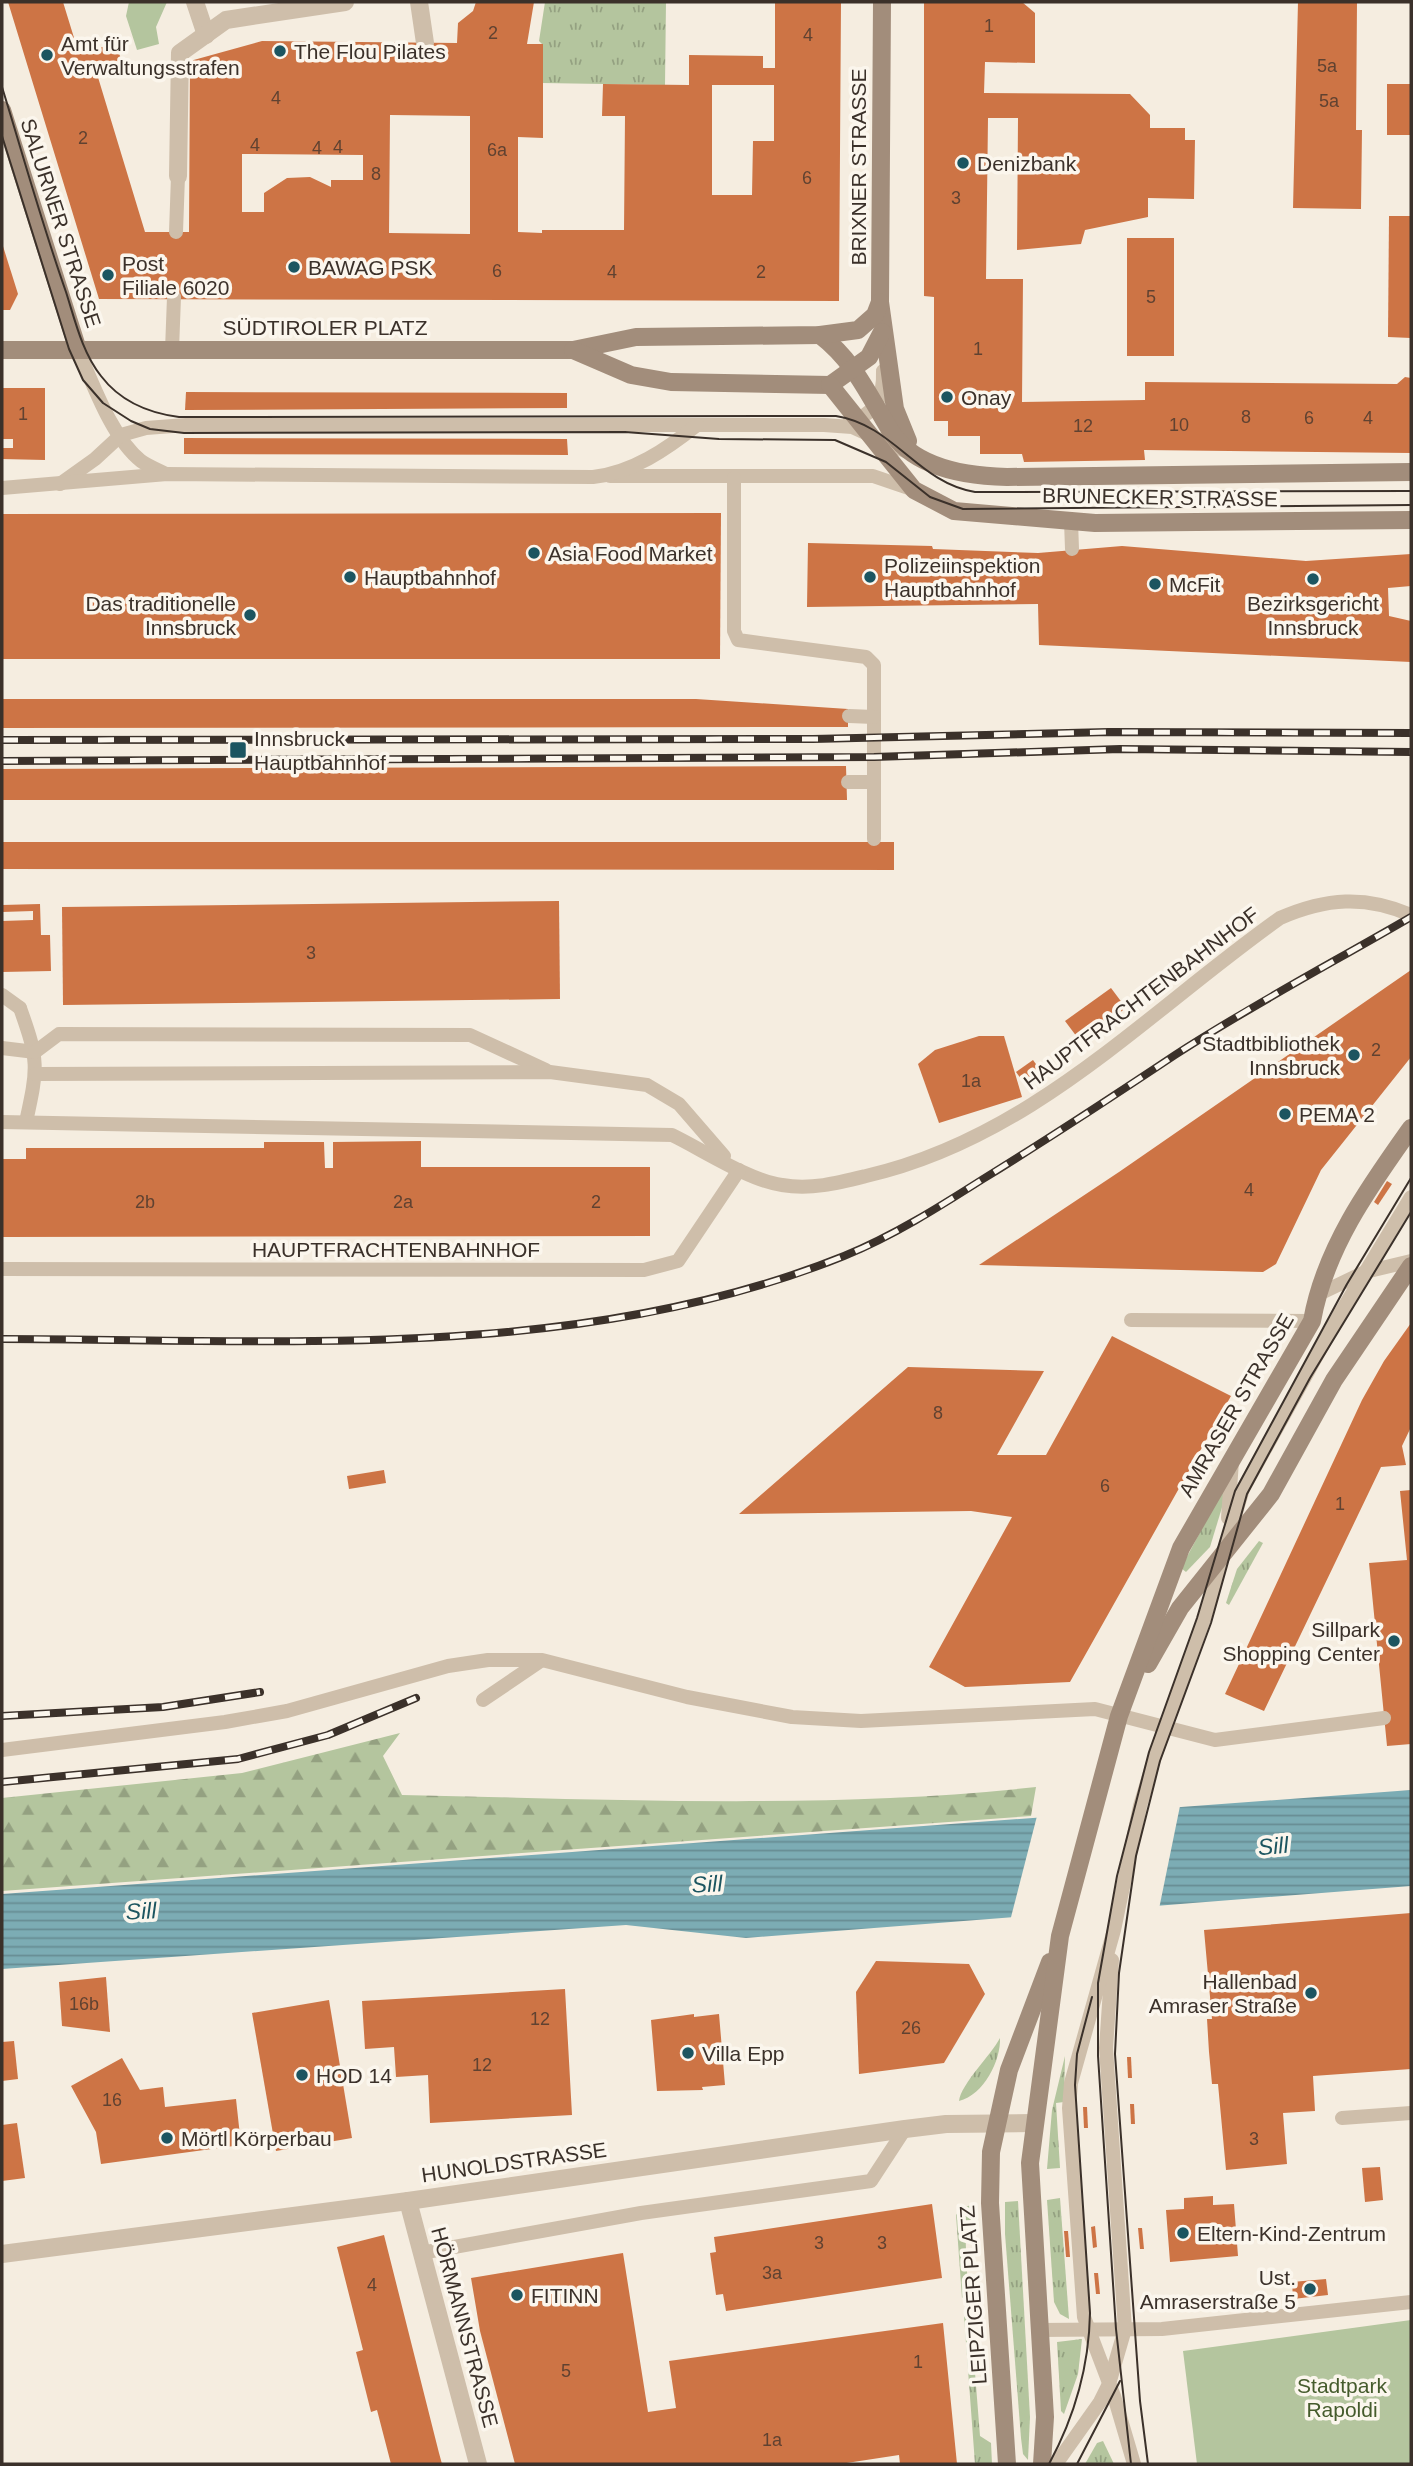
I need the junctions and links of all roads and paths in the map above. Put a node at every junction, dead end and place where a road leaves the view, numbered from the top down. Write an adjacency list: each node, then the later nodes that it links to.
1 (195, 2): 5 (street)
2 (345, 2): 5 (street)
3 (419, 2): 6 (street)
4 (882, 2): 11 (street, BRIXNER STRASSE)
5 (206, 35): 8 (street)
6 (425, 43)
7 (2, 110): 16 (street, SALURNER STRASSE)
8 (178, 176): 9 (lane)
9 (176, 232)
10 (174, 298): 17 (lane)
11 (880, 302): 12 (street, BRIXNER STRASSE); 13 (street, SÜDTIROLER PLATZ)
12 (882, 332): 18 (street); 20 (lane); 26 (street)
13 (820, 335): 15 (street, SÜDTIROLER PLATZ); 18 (street)
14 (2, 350): 16 (street, SÜDTIROLER PLATZ)
15 (573, 350): 17 (street, SÜDTIROLER PLATZ); 19 (street, SÜDTIROLER PLATZ)
16 (78, 351): 17 (street, SÜDTIROLER PLATZ); 24 (lane)
17 (172, 351)
18 (855, 370): 19 (street); 20 (street)
19 (830, 385): 23 (street)
20 (877, 404): 23 (lane); 26 (street)
21 (697, 425): 22 (lane); 24 (lane); 29 (lane)
22 (824, 425): 23 (lane); 25 (lane)
23 (864, 426): 25 (street); 26 (lane)
24 (121, 435): 28 (lane); 31 (lane)
25 (883, 453): 33 (street)
26 (924, 460): 27 (street, BRUNECKER STRASSE)
27 (1411, 472)
28 (167, 474): 29 (lane); 31 (lane)
29 (605, 476): 30 (lane)
30 (734, 478): 33 (lane); 38 (lane)
31 (60, 484): 32 (lane)
32 (2, 488)
33 (914, 490): 35 (street, BRUNECKER STRASSE)
34 (1411, 520): 35 (street, BRUNECKER STRASSE)
35 (1071, 521): 36 (lane)
36 (1072, 549)
37 (849, 716): 38 (lane)
38 (874, 717): 40 (lane)
39 (848, 782): 40 (lane)
40 (874, 782): 41 (lane)
41 (874, 839)
42 (1411, 915): 53 (lane, HAUPTFRACHTENBAHNHOF)
43 (2, 995): 45 (lane)
44 (2, 1006): 45 (lane)
45 (20, 1008): 47 (lane)
46 (2, 1048): 47 (lane)
47 (36, 1052): 48 (lane); 49 (lane)
48 (550, 1072): 49 (lane, HAUPTFRACHTENBAHNHOF); 53 (lane, HAUPTFRACHTENBAHNHOF)
49 (36, 1074): 51 (lane)
50 (2, 1122): 51 (lane, HAUPTFRACHTENBAHNHOF)
51 (26, 1122): 53 (lane, HAUPTFRACHTENBAHNHOF)
52 (1411, 1128): 58 (street, AMRASER STRASSE)
53 (734, 1166): 56 (lane, HAUPTFRACHTENBAHNHOF)
54 (1411, 1197): 57 (lane)
55 (1411, 1263): 57 (lane); 62 (street, AMRASER STRASSE)
56 (2, 1269)
57 (1365, 1272): 58 (lane); 62 (lane)
58 (1317, 1295): 60 (street, AMRASER STRASSE)
59 (1131, 1320): 60 (lane)
60 (1312, 1321): 61 (street, AMRASER STRASSE)
61 (1232, 1457): 62 (lane); 65 (street, AMRASER STRASSE)
62 (1225, 1550): 65 (street, AMRASER STRASSE); 67 (lane)
63 (542, 1660): 64 (lane); 65 (lane); 68 (lane)
64 (483, 1700)
65 (1119, 1716): 67 (lane); 70 (street, AMRASER STRASSE)
66 (1384, 1718): 67 (lane)
67 (1164, 1727): 69 (lane)
68 (2, 1750)
69 (1114, 1930): 80 (lane); 81 (lane)
70 (1060, 1936): 73 (street, AMRASER STRASSE); 74 (street, AMRASER STRASSE)
71 (1411, 2113): 72 (lane)
72 (1342, 2118)
73 (995, 2123): 74 (street, HUNOLDSTRASSE); 75 (street, HUNOLDSTRASSE); 86 (street, LEIPZIGER PLATZ)
74 (1033, 2123): 82 (street)
75 (905, 2129): 76 (street, HUNOLDSTRASSE); 77 (lane)
76 (408, 2201): 77 (street, HÖRMANNSTRASSE); 78 (street, HUNOLDSTRASSE)
77 (421, 2253): 85 (street, HÖRMANNSTRASSE)
78 (2, 2254)
79 (1411, 2302): 81 (lane)
80 (1089, 2329): 81 (lane); 82 (lane); 83 (lane)
81 (1125, 2329): 83 (lane)
82 (1039, 2330): 84 (street)
83 (1109, 2384): 89 (lane); 90 (lane)
84 (1045, 2436): 87 (street); 88 (street)
85 (478, 2464)
86 (1007, 2464)
87 (1042, 2464)
88 (1048, 2464)
89 (1056, 2464)
90 (1134, 2464)

